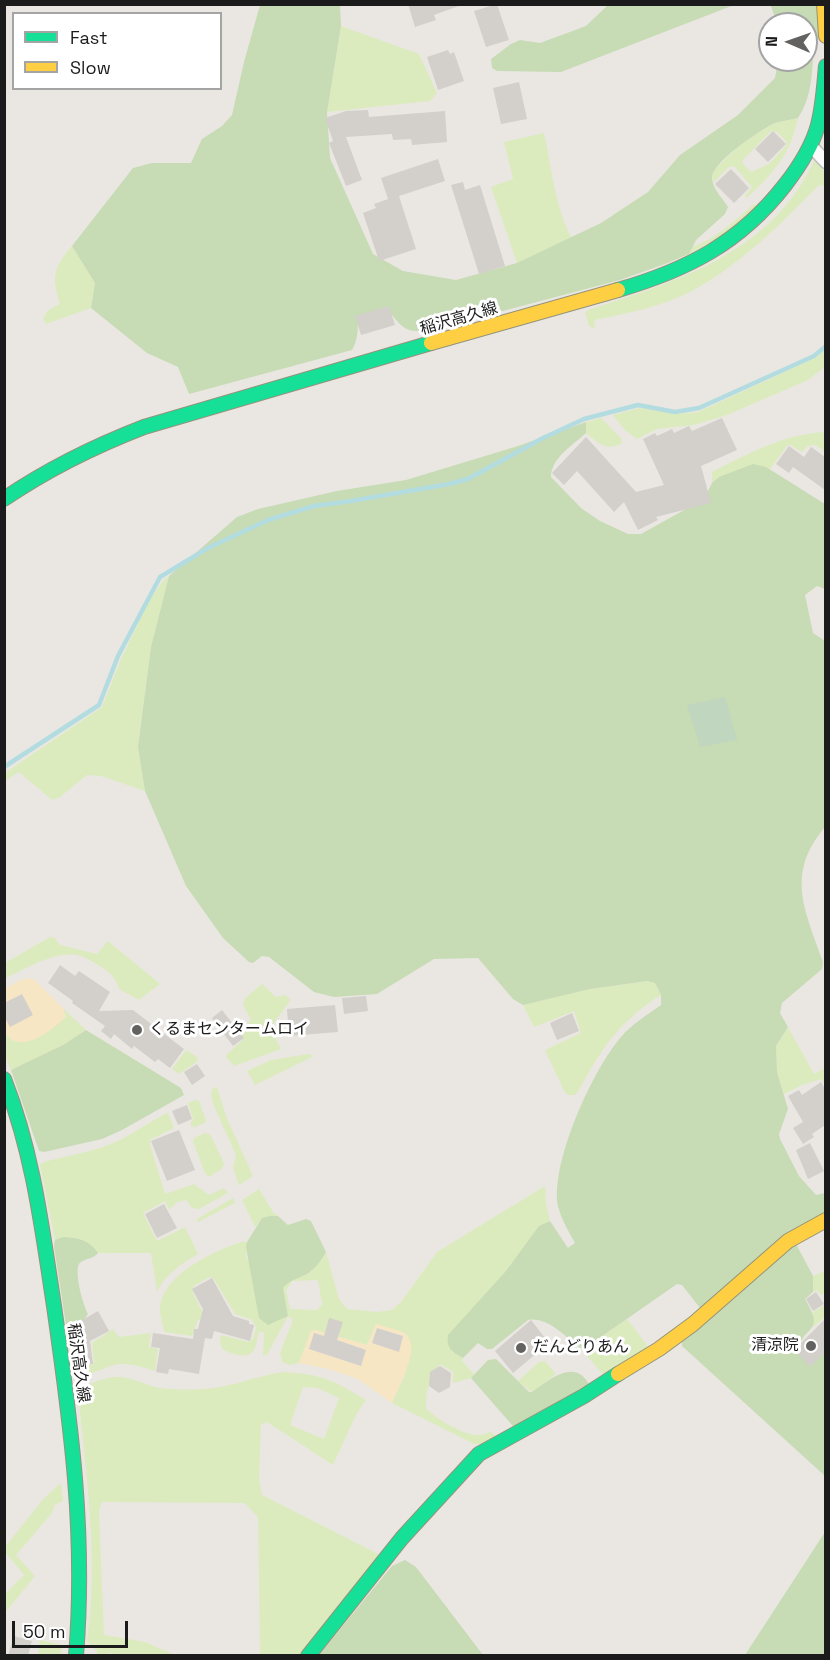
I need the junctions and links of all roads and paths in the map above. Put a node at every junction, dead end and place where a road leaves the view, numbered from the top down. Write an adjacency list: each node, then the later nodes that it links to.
1 (824, 4): 2 (main road)
2 (825, 36)
3 (825, 66): 4 (main road, 稲沢高久線)
4 (810, 145): 5 (street); 6 (main road, 稲沢高久線)
5 (825, 162)
6 (4, 500)
7 (4, 1079): 9 (main road, 稲沢高久線)
8 (825, 1220): 10 (main road)
9 (76, 1656)
10 (308, 1656)

